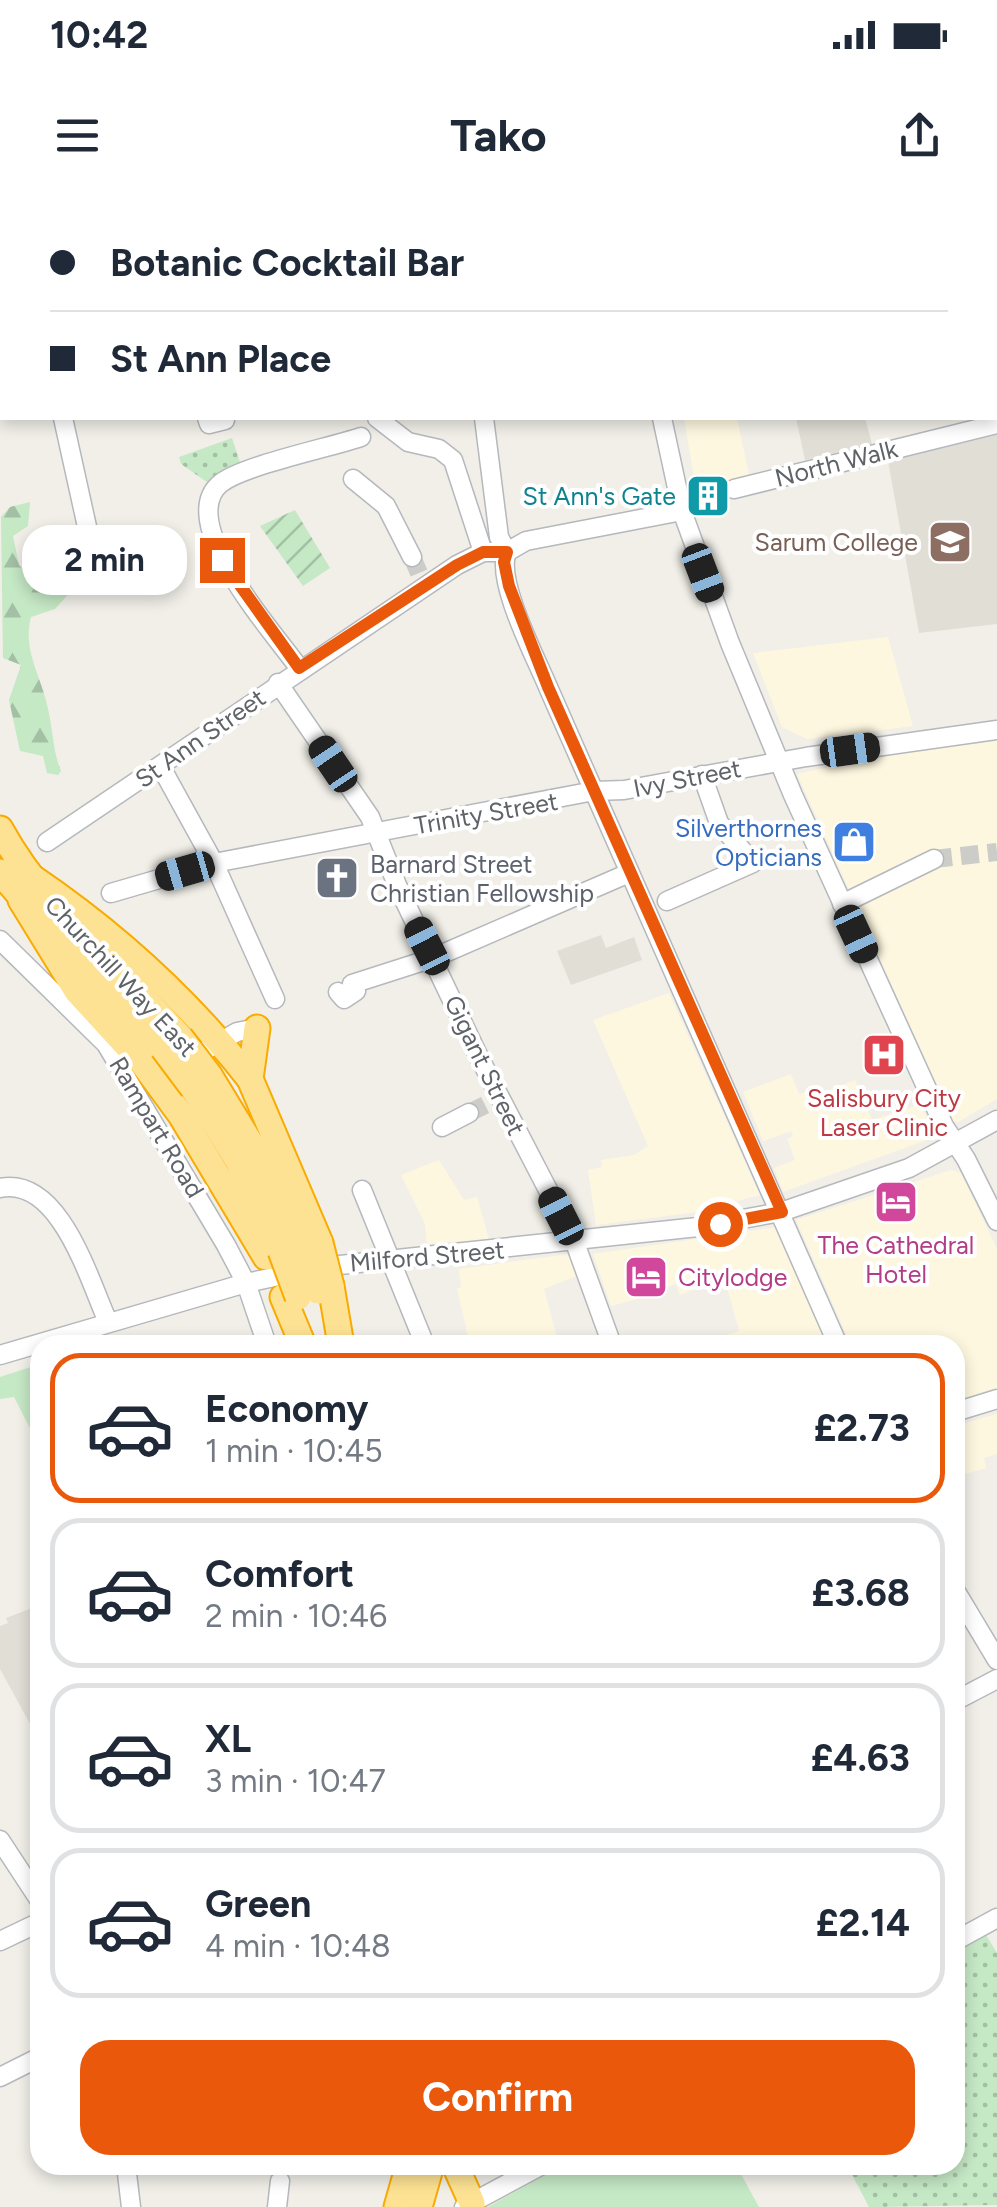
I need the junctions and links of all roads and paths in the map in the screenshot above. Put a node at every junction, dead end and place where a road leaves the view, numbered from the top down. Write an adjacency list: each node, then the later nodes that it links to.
1 (63, 420): 11 (street)
2 (484, 420): 10 (street)
3 (662, 420): 8 (street)
4 (997, 424): 6 (street, North Walk)
5 (373, 429): 9 (street); 13 (street)
6 (734, 489)
7 (354, 504): 12 (street)
8 (682, 511): 10 (street, St Ann Street); 16 (street)
9 (483, 552): 10 (street, St Ann Street); 12 (street, St Ann Street)
10 (507, 552): 21 (street)
11 (97, 572)
12 (419, 572): 13 (street, St Ann Street)
13 (299, 668): 14 (street, St Ann Street)
14 (278, 683): 19 (street, St Ann Street); 23 (street, Gigant Street)
15 (997, 730): 17 (street, Ivy Street)
16 (770, 739): 17 (street); 18 (street)
17 (806, 756): 18 (street, Ivy Street)
18 (780, 761): 20 (street, Ivy Street); 32 (street)
19 (162, 767): 24 (street, St Ann Street); 26 (street)
20 (702, 776): 21 (street, Ivy Street); 31 (street)
21 (594, 791): 23 (street, Trinity Street); 28 (street)
22 (0, 830): 29 (highway, Churchill Way East)
23 (376, 832): 26 (street, Trinity Street); 34 (street, Gigant Street)
24 (47, 842)
25 (934, 859): 32 (street)
26 (214, 863): 30 (street, Trinity Street); 36 (street)
27 (0, 872): 29 (highway, Churchill Way East)
28 (629, 873): 34 (street); 48 (street)
29 (26, 888): 38 (highway); 39 (highway); 50 (highway, Churchill Way East, bridge)
30 (111, 893)
31 (667, 900)
32 (842, 904): 44 (street)
33 (0, 940): 52 (street, Rampart Road)
34 (432, 958): 35 (street); 49 (street, Gigant Street)
35 (338, 992)
36 (275, 1000)
37 (257, 1028): 38 (street); 40 (highway)
38 (220, 1041): 39 (street); 40 (highway)
39 (156, 1079): 50 (highway)
40 (250, 1079): 50 (highway)
41 (469, 1114): 43 (street)
42 (997, 1120): 44 (street, Milford Street)
43 (442, 1128)
44 (955, 1144): 47 (street); 48 (street, Milford Street)
45 (0, 1188): 54 (street)
46 (362, 1190): 51 (street)
47 (994, 1208)
48 (782, 1212): 49 (street, Milford Street); 63 (street)
49 (574, 1240): 51 (street, Milford Street); 62 (street, Gigant Street)
50 (292, 1249): 53 (highway, Churchill Way East, bridge); 53 (highway, bridge)
51 (392, 1258): 52 (street, Milford Street); 61 (street)
52 (246, 1283): 54 (street, Milford Street); 56 (street, Rampart Road)
53 (308, 1293): 57 (highway); 58 (highway, Churchill Way East); 59 (highway, Churchill Way East); 60 (highway)
54 (108, 1322): 55 (street, Milford Street)
55 (65, 1335)
56 (257, 1335)
57 (304, 1335)
58 (310, 1335)
59 (328, 1335)
60 (335, 1335)
61 (421, 1335)
62 (608, 1335)
63 (834, 1335)
64 (30, 1346): 65 (street, Milford Street)
65 (0, 1355)
66 (997, 1399): 67 (street)
67 (965, 1409)
68 (965, 1607): 69 (street)
69 (997, 1660)
70 (997, 1679): 71 (street)
71 (965, 1696)
72 (0, 1840): 73 (street)
73 (30, 1886)
74 (997, 1918): 76 (street)
75 (30, 1927): 77 (street)
76 (965, 1936)
77 (0, 1941)
78 (30, 2062): 79 (street)
79 (0, 2077)
80 (127, 2175): 87 (street)
81 (406, 2175): 89 (highway)
82 (428, 2175): 90 (highway)
83 (458, 2175): 86 (highway)
84 (524, 2175): 86 (street)
85 (280, 2181): 88 (street)
86 (468, 2205)
87 (131, 2207)
88 (278, 2207)
89 (397, 2207)
90 (419, 2207)

